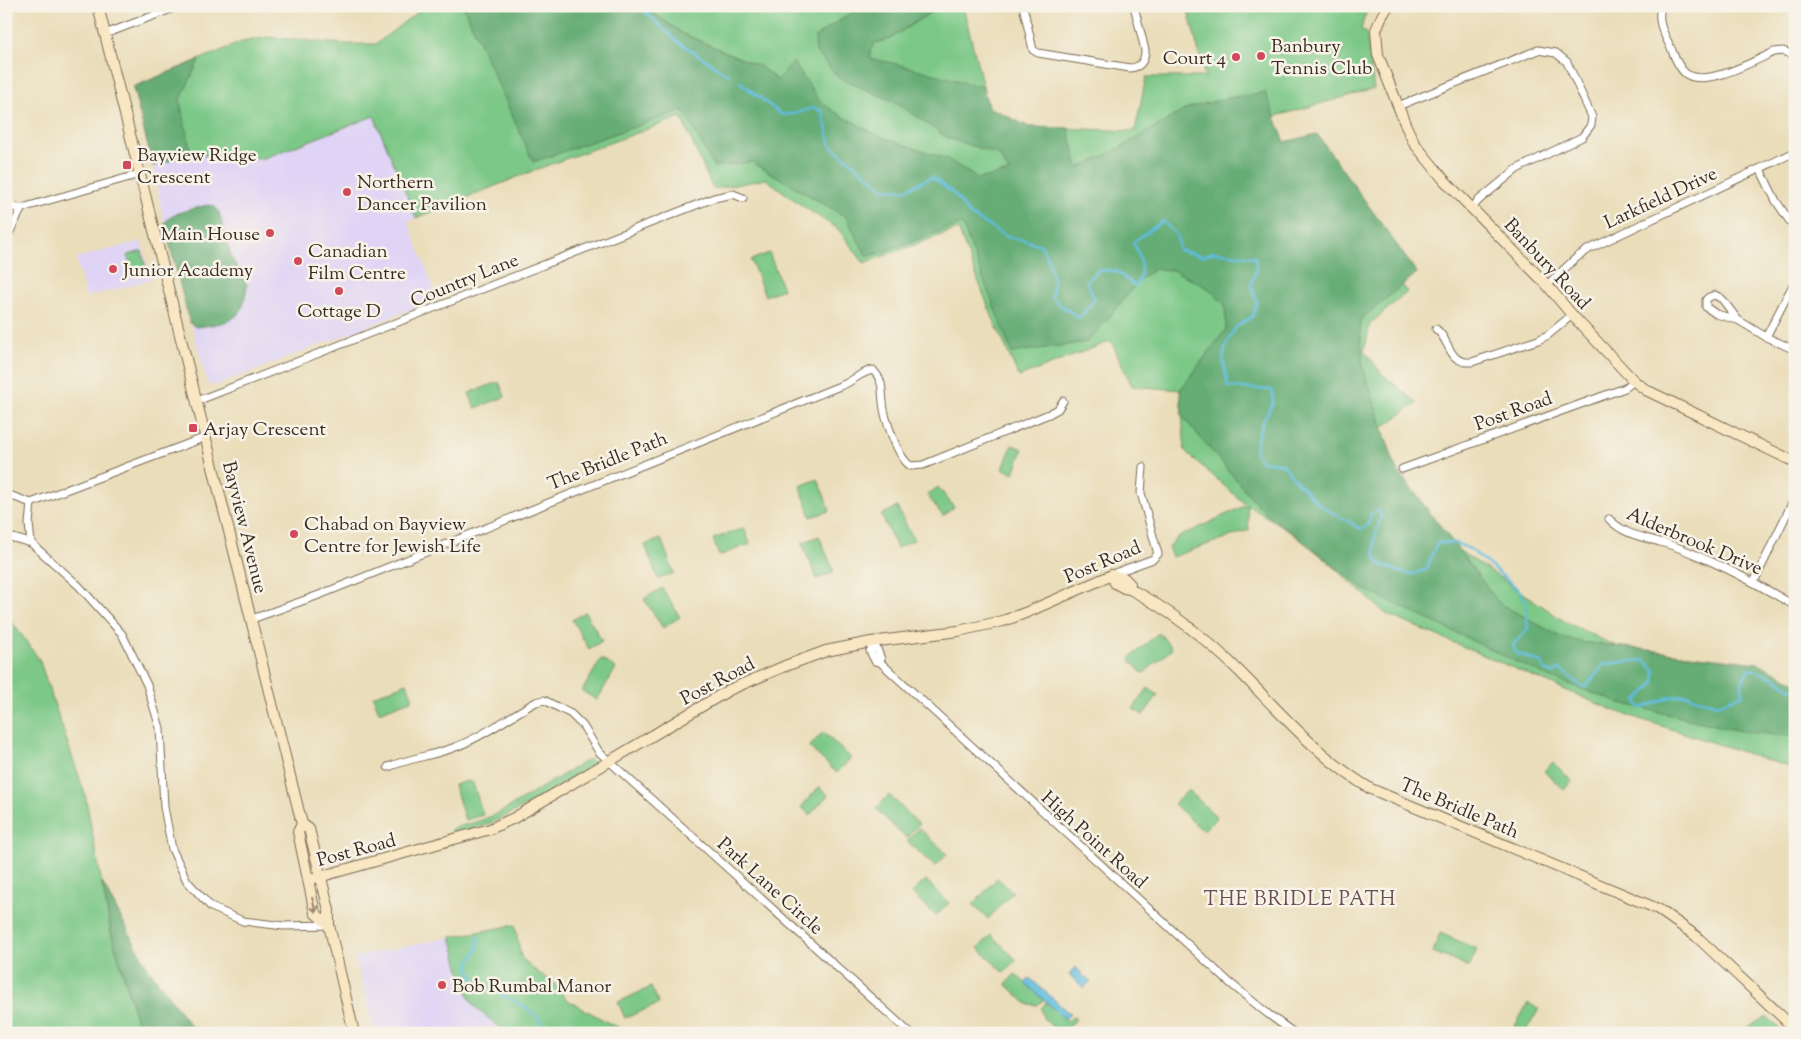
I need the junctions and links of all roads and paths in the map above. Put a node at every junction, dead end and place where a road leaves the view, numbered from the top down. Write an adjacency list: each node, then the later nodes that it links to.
1 (98, 6): 8 (street, Bayview Avenue)
2 (179, 6): 7 (street)
3 (1023, 6): 4 (street)
4 (1134, 6)
5 (1388, 6): 10 (street, Banbury Road)
6 (1661, 6): 9 (street)
7 (171, 8): 8 (street)
8 (105, 34): 13 (street, Bayview Avenue)
9 (1795, 56)
10 (1398, 106): 17 (street, Banbury Road); 17 (street)
11 (1795, 152): 12 (street, Larkfield Drive)
12 (1760, 169): 18 (street); 23 (street, Larkfield Drive)
13 (140, 174): 16 (street); 30 (street, Bayview Avenue)
14 (743, 198): 30 (street, Country Lane)
15 (6, 207): 16 (street)
16 (22, 208): 19 (street)
17 (1472, 208): 23 (street, Banbury Road)
18 (1795, 229)
19 (6, 239)
20 (6, 258): 21 (street)
21 (6, 278)
22 (1795, 281): 27 (street)
23 (1547, 285): 24 (street, Banbury Road)
24 (1572, 315): 26 (street); 29 (street, Banbury Road)
25 (1738, 320): 27 (street)
26 (1436, 329)
27 (1766, 337): 28 (street)
28 (1795, 350)
29 (1634, 382): 33 (street, Banbury Road); 35 (street, Post Road)
30 (197, 401): 32 (street, Bayview Avenue)
31 (1062, 401): 45 (street, The Bridle Path)
32 (206, 437): 38 (street); 45 (street, Bayview Avenue)
33 (1795, 462)
34 (1144, 468): 42 (street, Post Road)
35 (1402, 469)
36 (6, 496): 38 (street)
37 (1795, 497): 43 (street)
38 (32, 503): 41 (street)
39 (1609, 519): 43 (street, Alderbrook Drive)
40 (6, 536): 41 (street)
41 (31, 543): 52 (street)
42 (1112, 575): 46 (street, Post Road); 53 (street, The Bridle Path)
43 (1754, 582): 44 (street, Alderbrook Drive)
44 (1795, 606)
45 (252, 619): 49 (street, Bayview Avenue)
46 (872, 644): 47 (street, Post Road); 56 (street, High Point Road)
47 (610, 761): 48 (street, Park Lane Circle); 50 (street, Post Road); 55 (street, Park Lane Circle)
48 (388, 767)
49 (302, 824): 50 (street, Bayview Avenue); 51 (street, Bayview Avenue)
50 (320, 877): 51 (street, Post Road); 52 (street, Bayview Avenue)
51 (308, 880): 52 (street, Bayview Avenue, one-way to 52)
52 (329, 925): 54 (street, Bayview Avenue)
53 (1795, 1029)
54 (354, 1033)
55 (910, 1033)
56 (1294, 1033)

